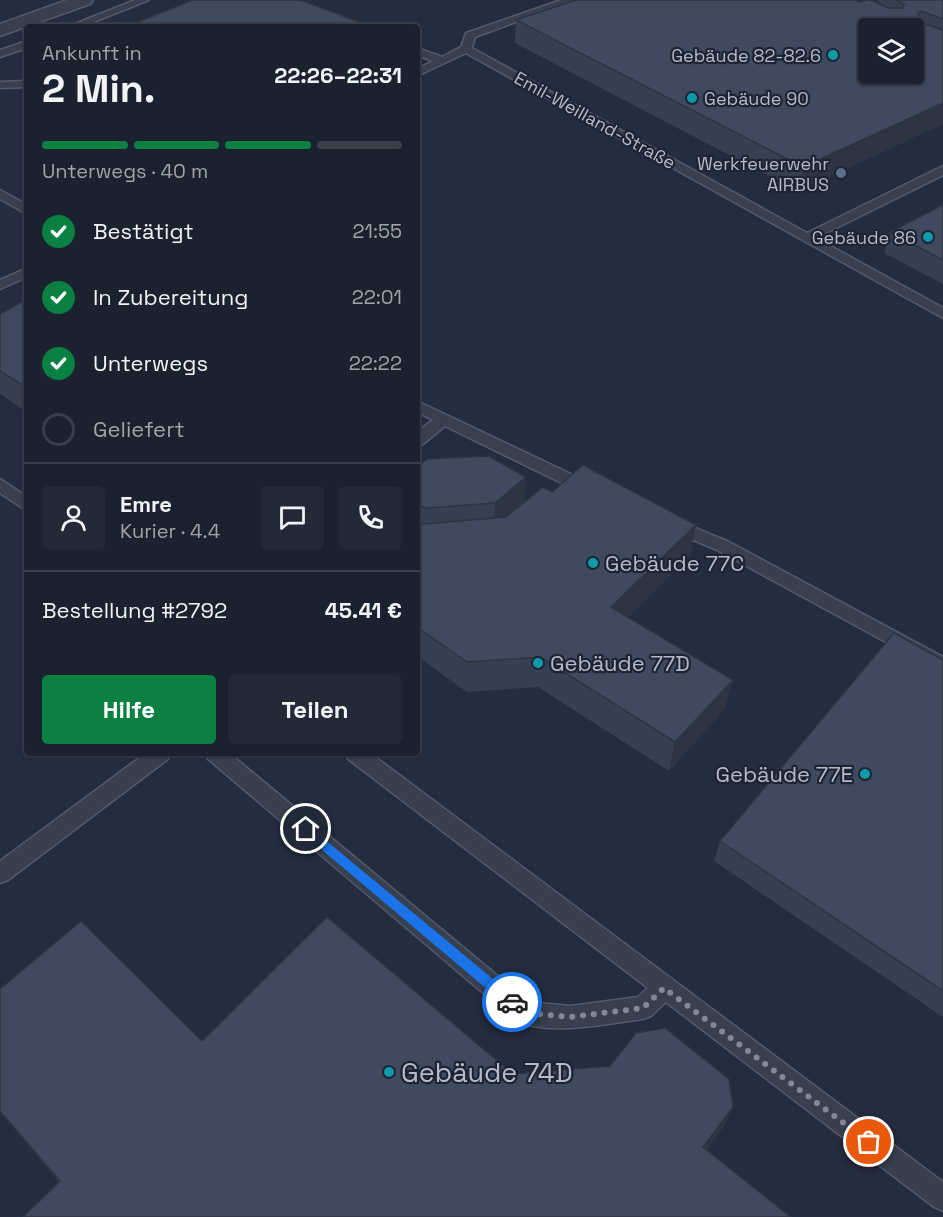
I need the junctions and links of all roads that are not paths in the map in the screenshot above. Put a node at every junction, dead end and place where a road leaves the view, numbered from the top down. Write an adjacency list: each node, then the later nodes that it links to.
1 (84, 0): 5 (street)
2 (144, 0): 4 (lane)
3 (571, 0): 7 (lane)
4 (80, 24)
5 (0, 30)
6 (24, 45): 9 (lane)
7 (466, 49): 10 (lane); 17 (lane, Emil-Weilland-Straße)
8 (420, 52): 10 (lane)
9 (0, 54)
10 (443, 60): 11 (lane)
11 (420, 72)
12 (24, 84): 13 (lane)
13 (0, 85)
14 (943, 170): 17 (lane)
15 (0, 194): 16 (lane)
16 (24, 208)
17 (807, 237): 20 (lane, Emil-Weilland-Straße)
18 (24, 273): 19 (lane)
19 (0, 285)
20 (943, 314)
21 (420, 407): 22 (lane)
22 (444, 419): 23 (lane); 24 (lane)
23 (420, 438)
24 (570, 481): 26 (lane); 27 (lane)
25 (0, 485): 28 (lane)
26 (603, 495)
27 (552, 496)
28 (24, 503)
29 (657, 518): 30 (lane)
30 (943, 666)
31 (157, 756): 34 (lane)
32 (219, 756): 35 (lane)
33 (359, 756): 35 (lane)
34 (0, 873)
35 (664, 988): 36 (lane)
36 (943, 1198)

